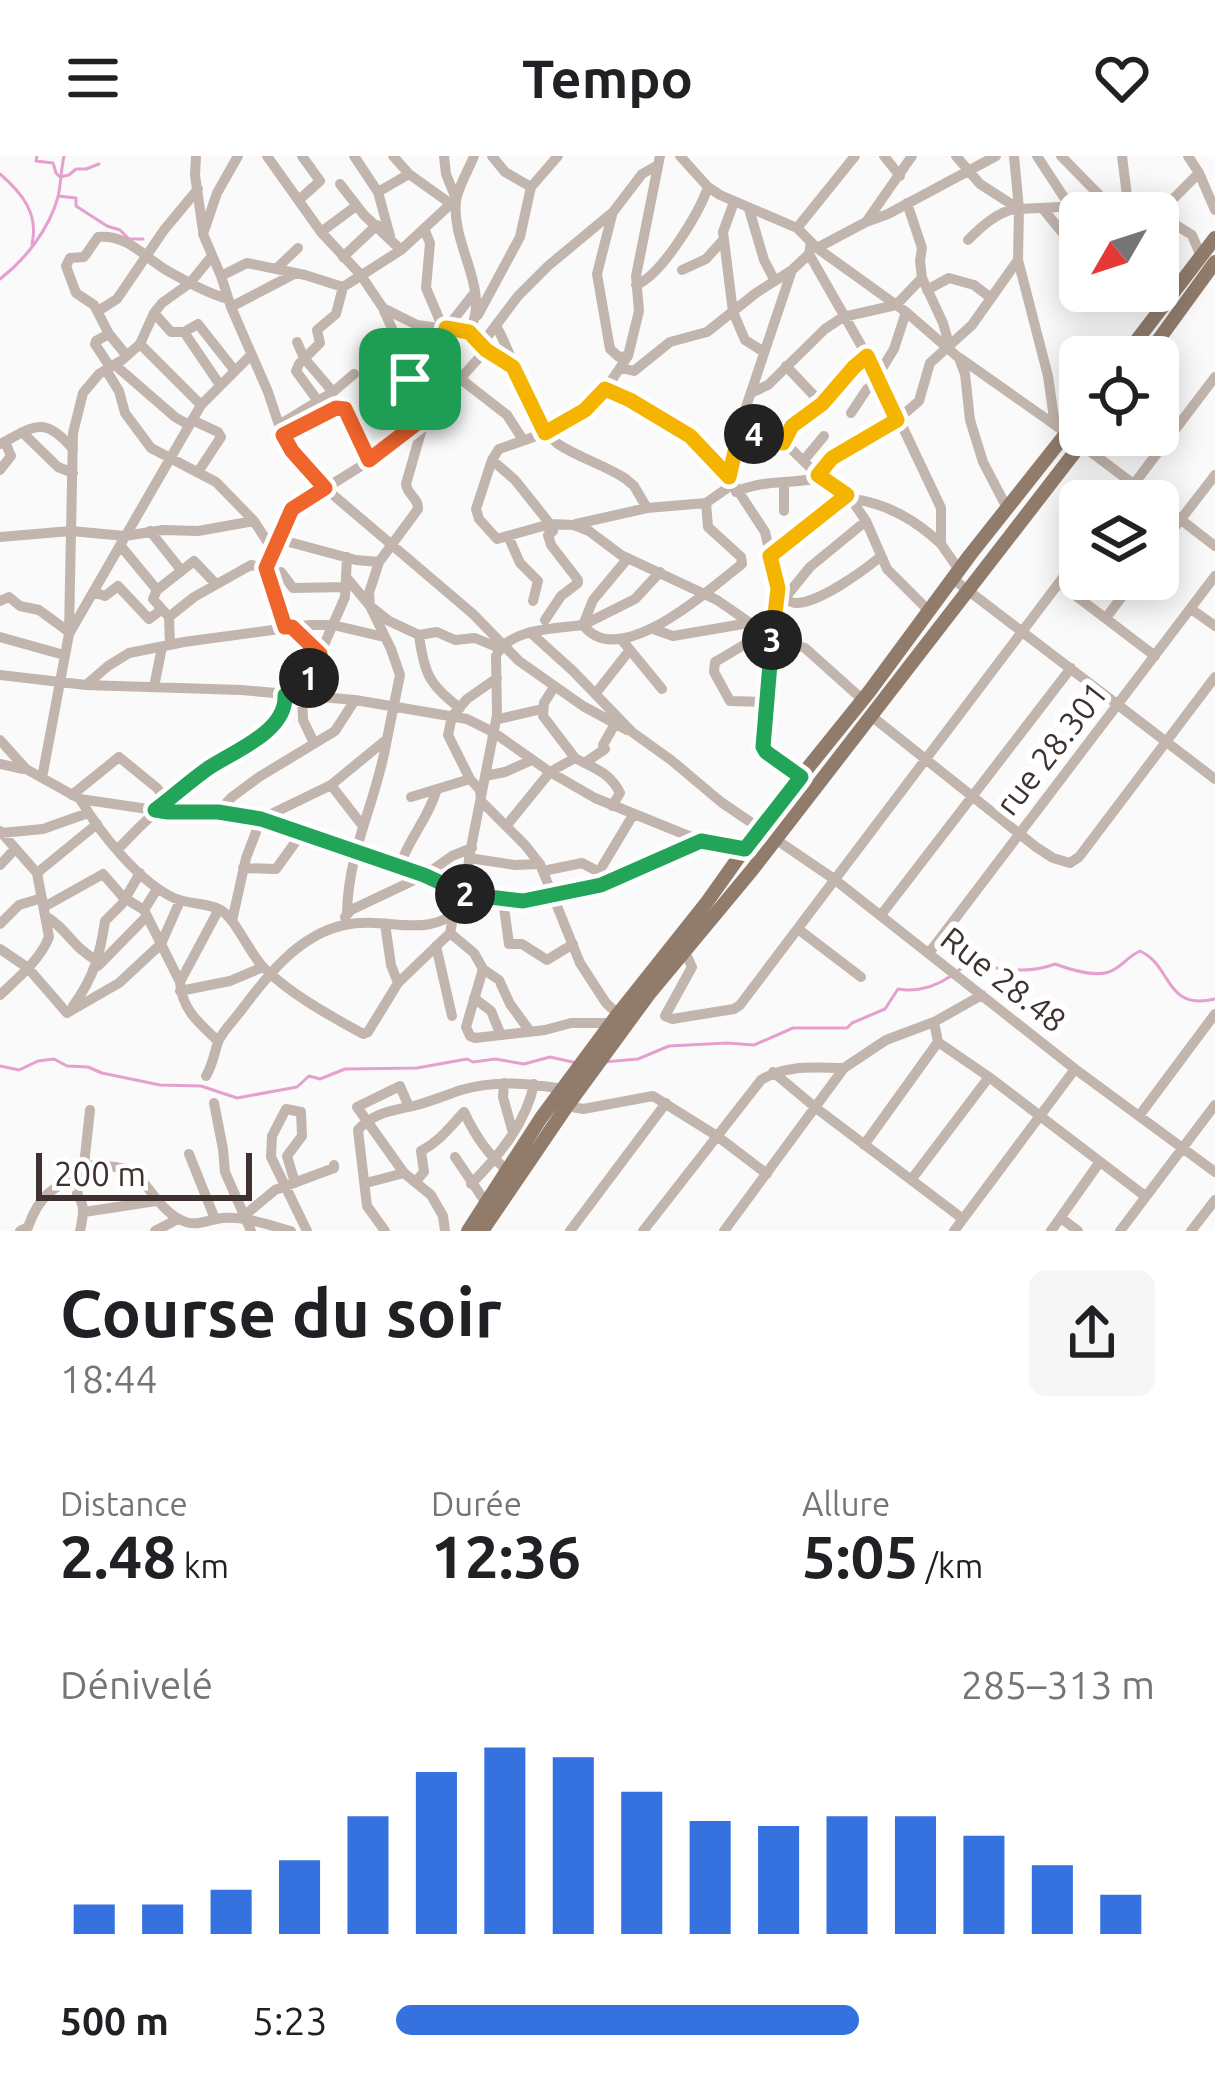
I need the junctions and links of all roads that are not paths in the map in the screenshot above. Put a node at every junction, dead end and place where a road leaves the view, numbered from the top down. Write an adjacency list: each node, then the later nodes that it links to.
1 (196, 156): 32 (street)
2 (238, 156): 56 (street)
3 (284, 156): 22 (street)
4 (302, 156): 38 (street)
5 (354, 156): 33 (street)
6 (393, 156): 26 (street)
7 (443, 156): 39 (street)
8 (474, 156): 39 (street)
9 (492, 156): 29 (street)
10 (558, 156): 29 (street)
11 (680, 156): 30 (street)
12 (855, 156): 52 (street)
13 (884, 156): 27 (street)
14 (912, 156): 27 (street)
15 (956, 156): 24 (street)
16 (996, 156): 24 (street)
17 (1037, 156): 34 (street)
18 (1122, 156): 36 (street)
19 (1188, 156): 25 (street)
20 (1063, 157): 35 (street)
21 (1017, 158): 46 (street)
22 (270, 161): 38 (street)
23 (659, 161): 48 (street); 79 (street)
24 (968, 172): 41 (street); 46 (street)
25 (1199, 173): 31 (street); 37 (street); 47 (street)
26 (409, 174): 33 (street); 39 (street)
27 (900, 176): 49 (street)
28 (340, 184): 42 (street)
29 (531, 187): 90 (street)
30 (709, 187): 40 (street); 79 (street)
31 (1215, 188)
32 (198, 189): 56 (street); 65 (street)
33 (378, 192): 57 (street)
34 (1061, 192)
35 (1097, 192)
36 (1127, 192)
37 (1179, 193)
38 (300, 199): 55 (street)
39 (453, 202): 54 (street); 81 (street)
40 (734, 202): 45 (street); 59 (street)
41 (907, 203): 49 (street); 78 (street)
42 (356, 206): 50 (street); 55 (street)
43 (1043, 208): 44 (street); 46 (street); 53 (street)
44 (1059, 208)
45 (749, 209): 52 (street); 76 (street)
46 (1019, 209): 60 (street); 68 (street)
47 (1215, 210)
48 (613, 212): 91 (street); 108 (street)
49 (866, 222): 62 (street)
50 (377, 225): 57 (street); 67 (street)
51 (1179, 227): 64 (street)
52 (797, 228): 62 (street)
53 (1059, 228)
54 (425, 231): 63 (street); 92 (street)
55 (322, 232): 67 (street)
56 (203, 234): 66 (street)
57 (390, 236): 63 (street)
58 (1215, 238): 64 (main road)
59 (723, 240): 71 (street); 87 (street)
60 (968, 240)
61 (298, 248): 70 (street)
62 (812, 248): 72 (street); 85 (street); 89 (street)
63 (401, 250): 74 (street)
64 (1201, 254): 96 (main road)
65 (146, 256): 77 (street); 86 (street); 86 (street)
66 (212, 256): 75 (street); 77 (street)
67 (344, 257): 74 (street)
68 (1018, 260): 82 (street); 128 (street)
69 (1214, 265): 97 (main road)
70 (277, 268): 73 (street); 75 (street)
71 (682, 270)
72 (792, 270): 76 (street); 102 (street)
73 (296, 273): 80 (street); 83 (street)
74 (360, 274): 80 (street); 84 (street)
75 (221, 276): 83 (street)
76 (775, 280): 87 (street)
77 (190, 283): 83 (street); 88 (street)
78 (925, 284): 82 (street); 85 (street); 100 (street)
79 (636, 285): 108 (street)
80 (343, 287): 106 (street)
81 (476, 290): 90 (street); 92 (street)
82 (991, 298): 100 (street)
83 (230, 303): 104 (street)
84 (383, 308): 92 (street); 113 (street)
85 (901, 309): 89 (street); 100 (street); 116 (street)
86 (98, 311): 95 (street)
87 (733, 312): 102 (street); 108 (street)
88 (154, 313): 93 (street); 99 (street)
89 (843, 317): 105 (street); 109 (street)
90 (477, 318): 94 (street)
91 (496, 326): 101 (street); 111 (street)
92 (444, 328): 94 (street); 113 (street)
93 (184, 332): 112 (street); 118 (street)
94 (469, 332): 101 (street)
95 (109, 334): 103 (street); 110 (street)
96 (1140, 336)
97 (1162, 336)
98 (297, 342): 106 (street)
99 (140, 344): 103 (street); 124 (street)
100 (946, 345): 107 (street); 127 (street)
101 (483, 348): 111 (street); 117 (street)
102 (764, 352): 121 (street)
103 (127, 356): 110 (street)
104 (251, 356): 112 (street); 131 (street)
105 (867, 356): 116 (street); 123 (street)
106 (304, 358): 120 (street); 122 (street)
107 (959, 358): 130 (street); 160 (street)
108 (624, 362): 119 (street)
109 (786, 366): 121 (street); 123 (street)
110 (110, 367): 129 (street); 140 (street); 143 (street)
111 (513, 367): 135 (street)
112 (235, 371): 118 (street)
113 (409, 371): 126 (street)
114 (354, 374): 120 (street)
115 (1215, 377): 153 (street)
116 (879, 378): 125 (street); 127 (street)
117 (462, 380): 126 (street); 137 (street)
118 (220, 385): 124 (street)
119 (605, 389): 135 (street); 154 (street)
120 (333, 392): 122 (street)
121 (751, 393): 132 (street)
122 (318, 401): 131 (street)
123 (822, 404): 139 (street)
124 (201, 405): 129 (street)
125 (851, 413)
126 (423, 419): 144 (street); 173 (street)
127 (897, 420): 150 (street); 174 (street)
128 (1059, 421)
129 (190, 422): 143 (street); 148 (street)
130 (1059, 428)
131 (281, 430): 144 (street); 156 (street)
132 (740, 430): 139 (street); 154 (street)
133 (22, 432): 138 (street); 140 (street); 149 (street)
134 (1059, 432): 160 (main road)
135 (545, 433): 137 (street); 159 (street)
136 (824, 436): 146 (street)
137 (523, 440): 145 (street)
138 (3, 443): 147 (street)
139 (783, 443): 146 (street)
140 (73, 448): 149 (street)
141 (1072, 456): 189 (main road)
142 (1104, 456): 152 (street)
143 (169, 458): 148 (street); 171 (street)
144 (369, 460): 156 (street)
145 (492, 460): 165 (street); 169 (street)
146 (804, 460): 150 (street)
147 (0, 470)
148 (198, 472): 163 (street)
149 (74, 473): 167 (street)
150 (818, 475): 155 (street); 157 (street)
151 (1215, 475): 162 (street)
152 (1130, 480)
153 (1137, 480)
154 (733, 484): 155 (street); 158 (street); 176 (street)
155 (784, 484): 161 (street)
156 (325, 488): 172 (street); 173 (street)
157 (849, 497): 164 (street); 174 (street); 176 (street)
158 (706, 503): 159 (street); 192 (street)
159 (647, 508): 166 (street)
160 (1007, 508): 184 (main road)
161 (784, 512)
162 (1180, 520): 175 (street)
163 (254, 521): 168 (street); 172 (street)
164 (866, 521): 178 (street); 193 (street)
165 (550, 524): 166 (street); 169 (street); 203 (street)
166 (574, 525): 179 (street)
167 (71, 531): 170 (street); 171 (street); 211 (street)
168 (150, 531): 171 (street); 181 (street)
169 (508, 536): 197 (street)
170 (0, 541)
171 (122, 541): 190 (street); 191 (street)
172 (275, 544): 177 (street); 182 (street)
173 (392, 544): 180 (street); 219 (street)
174 (941, 544): 184 (street)
175 (1215, 546)
176 (770, 556): 193 (street)
177 (347, 557): 180 (street); 186 (street)
178 (880, 557): 193 (street); 200 (street)
179 (628, 558): 183 (street); 206 (street)
180 (379, 562): 198 (street)
181 (181, 570): 188 (street); 190 (street)
182 (266, 570): 186 (street); 188 (street); 208 (street)
183 (661, 572): 192 (street); 206 (street)
184 (956, 575): 189 (street); 200 (main road)
185 (1215, 576): 199 (street, rue 28.301)
186 (346, 582): 198 (street); 205 (street)
187 (1059, 583): 210 (street)
188 (215, 584): 201 (street)
189 (967, 589): 210 (street); 240 (main road)
190 (157, 590): 201 (street)
191 (93, 592): 201 (street); 211 (street)
192 (703, 593): 204 (street); 209 (street)
193 (781, 597): 214 (street)
194 (1082, 600): 202 (street)
195 (1120, 600): 202 (street)
196 (0, 601): 211 (street)
197 (533, 602)
198 (370, 606): 213 (street); 215 (street)
199 (1191, 609): 207 (street); 223 (street, rue 28.301)
200 (929, 611): 240 (main road)
201 (165, 614): 218 (street)
202 (1106, 618): 223 (street)
203 (545, 620)
204 (751, 622): 209 (street); 214 (street)
205 (333, 625): 208 (street); 215 (street); 221 (street)
206 (583, 625): 212 (street); 217 (street)
207 (1215, 626)
208 (288, 627): 218 (street); 221 (street)
209 (652, 629): 217 (street)
210 (1023, 630): 224 (street); 251 (street)
211 (69, 633): 222 (street)
212 (530, 633): 219 (street); 233 (street)
213 (419, 635): 219 (street); 242 (street)
214 (768, 636): 237 (street); 237 (street); 240 (street)
215 (384, 637): 238 (street)
216 (0, 638): 222 (street)
217 (621, 639): 220 (street)
218 (166, 646): 229 (street); 230 (street)
219 (501, 646): 227 (street); 231 (street)
220 (629, 651): 232 (street); 233 (street)
221 (320, 654): 235 (street)
222 (64, 655): 228 (street)
223 (1155, 656): 239 (street, rue 28.301)
224 (1071, 668): 239 (street); 265 (street)
225 (0, 675): 228 (street)
226 (1215, 677): 249 (street)
227 (497, 678): 242 (street); 243 (street)
228 (62, 682): 229 (street); 259 (street)
229 (86, 686): 230 (street)
230 (154, 687): 234 (street)
231 (554, 687): 241 (street); 244 (street)
232 (662, 689)
233 (596, 693): 246 (street)
234 (285, 695): 235 (street); 268 (street)
235 (302, 695): 236 (street); 250 (street)
236 (355, 700): 238 (street); 250 (street)
237 (768, 702): 258 (street)
238 (396, 705): 242 (street); 247 (street)
239 (1119, 705): 249 (street); 282 (street, rue 28.301)
240 (866, 708): 251 (street); 258 (main road); 284 (main road)
241 (542, 709): 243 (street); 253 (street)
242 (456, 712): 245 (street); 261 (street)
243 (497, 715): 245 (street)
244 (615, 724): 246 (street); 253 (street)
245 (493, 732): 252 (street); 257 (street)
246 (632, 732): 280 (street, Rue 28.48)
247 (387, 739): 263 (street); 278 (street)
248 (0, 740): 255 (street)
249 (1167, 742): 260 (street); 282 (street)
250 (314, 743): 273 (street)
251 (925, 759): 265 (street); 299 (street)
252 (532, 760): 256 (street); 257 (street)
253 (581, 760): 256 (street); 271 (street)
254 (0, 764): 255 (street)
255 (26, 770): 259 (street)
256 (550, 772): 271 (street); 279 (street)
257 (485, 776): 269 (street)
258 (801, 777): 280 (main road)
259 (42, 778): 266 (street)
260 (1215, 778)
261 (470, 779): 264 (street); 269 (street)
262 (144, 780): 266 (street); 268 (street); 270 (street)
263 (331, 785): 276 (street); 278 (street)
264 (437, 789): 267 (street); 293 (street)
265 (971, 794): 282 (street); 310 (street)
266 (75, 797): 270 (street); 274 (street)
267 (411, 797)
268 (166, 801): 272 (street)
269 (481, 801): 279 (street); 290 (street)
270 (128, 805): 272 (street)
271 (613, 806): 275 (street)
272 (155, 810): 273 (street); 286 (street)
273 (218, 812): 276 (street)
274 (88, 813): 277 (street); 281 (street)
275 (633, 814): 285 (street); 295 (street)
276 (261, 819): 283 (street); 292 (street)
277 (97, 824): 286 (street); 296 (street)
278 (362, 825): 289 (street)
279 (507, 825): 294 (street)
280 (761, 826): 284 (street, Rue 28.48); 287 (main road)
281 (1, 832): 288 (street)
282 (1020, 832): 323 (street, rue 28.301)
283 (302, 833): 289 (street); 292 (street)
284 (777, 838): 299 (street, Rue 28.48); 322 (main road)
285 (701, 841): 287 (street); 300 (street)
286 (118, 849): 298 (street)
287 (745, 849): 337 (main road)
288 (14, 850): 291 (street); 296 (street)
289 (353, 853): 293 (street); 312 (street)
290 (470, 853): 294 (street); 297 (street); 302 (street)
291 (0, 865)
292 (243, 868): 313 (street)
293 (399, 868): 297 (street)
294 (541, 868): 295 (street); 303 (street)
295 (600, 870): 300 (street)
296 (37, 873): 307 (street)
297 (424, 875): 302 (street); 312 (street)
298 (137, 877): 301 (street); 304 (street); 309 (street)
299 (835, 879): 310 (street, Rue 28.48); 316 (street)
300 (614, 880): 303 (street)
301 (157, 890): 306 (street); 309 (street)
302 (465, 894): 305 (street); 311 (street)
303 (550, 894): 305 (street); 319 (street)
304 (124, 898): 307 (street); 309 (street); 324 (street)
305 (503, 900): 319 (street)
306 (180, 901): 308 (street); 318 (street)
307 (44, 907): 314 (street); 324 (street); 325 (street)
308 (219, 909): 313 (street); 330 (street)
309 (146, 910): 318 (street); 324 (street)
310 (881, 915): 323 (street, Rue 28.48)
311 (453, 918): 315 (street); 317 (street)
312 (343, 920): 315 (street); 326 (street)
313 (232, 921): 326 (street)
314 (0, 924)
315 (385, 924): 329 (street)
316 (798, 929): 322 (street); 328 (street)
317 (450, 933): 320 (street); 327 (street)
318 (161, 944): 330 (street); 334 (street)
319 (573, 944): 337 (street)
320 (436, 946): 329 (street); 336 (street)
321 (0, 949): 325 (street)
322 (685, 952): 343 (main road)
323 (929, 953): 332 (street, Rue 28.48)
324 (95, 964): 334 (street)
325 (28, 968): 331 (street); 334 (street)
326 (266, 969): 329 (street); 330 (street); 341 (street)
327 (483, 969): 333 (street); 339 (street)
328 (861, 977)
329 (398, 983)
330 (180, 987): 341 (street)
331 (0, 995)
332 (982, 995): 338 (street); 345 (street, Rue 28.48)
333 (474, 998): 340 (street); 340 (street)
334 (67, 1013)
335 (1215, 1014): 360 (street)
336 (452, 1016)
337 (615, 1019): 339 (street); 343 (main road)
338 (934, 1022): 342 (street); 344 (street)
339 (529, 1030): 340 (street)
340 (500, 1034)
341 (218, 1041): 348 (street)
342 (938, 1042): 349 (street); 365 (street)
343 (602, 1048): 346 (main road)
344 (844, 1068): 347 (street); 358 (street)
345 (1075, 1069): 360 (street, Rue 28.48); 361 (street)
346 (585, 1071): 352 (main road); 355 (main road)
347 (773, 1072): 358 (street); 364 (street)
348 (206, 1076)
349 (989, 1077): 361 (street); 377 (street)
350 (504, 1083): 351 (street); 357 (street); 363 (street)
351 (534, 1084): 352 (street); 363 (street)
352 (563, 1089): 373 (main road)
353 (214, 1103): 393 (street)
354 (666, 1103): 355 (street); 364 (street); 404 (street)
355 (567, 1106): 403 (main road)
356 (1215, 1106): 366 (street)
357 (409, 1107): 362 (street); 362 (street)
358 (816, 1108): 365 (street); 376 (street)
359 (89, 1110): 372 (street)
360 (1139, 1116): 366 (street, Rue 28.48)
361 (1040, 1117): 370 (street); 391 (street)
362 (366, 1121): 374 (street); 379 (street)
363 (513, 1133): 369 (street)
364 (716, 1136): 376 (street); 405 (street)
365 (864, 1145): 377 (street)
366 (1182, 1149): 375 (street, Rue 28.48); 382 (street)
367 (189, 1154): 390 (street)
368 (455, 1157): 380 (street)
369 (494, 1159): 373 (street); 378 (street); 380 (street)
370 (1100, 1163): 382 (street); 388 (street)
371 (334, 1165): 381 (street)
372 (83, 1169): 384 (street); 386 (street); 395 (street)
373 (507, 1170): 385 (main road)
374 (404, 1172): 378 (street); 379 (street)
375 (1215, 1172)
376 (767, 1174): 406 (street)
377 (911, 1180): 391 (street)
378 (415, 1182): 401 (street)
379 (366, 1183): 392 (street)
380 (471, 1184): 385 (street)
381 (289, 1185): 381 (street); 393 (street); 399 (street)
382 (1145, 1196): 410 (street)
383 (1215, 1200): 411 (street)
384 (156, 1201): 386 (street); 389 (street)
385 (486, 1203): 402 (main road)
386 (84, 1212): 396 (street)
387 (387, 1212): 392 (street)
388 (1061, 1218): 408 (street); 409 (street)
389 (178, 1219): 394 (street); 397 (street)
390 (215, 1219): 393 (street); 394 (street)
391 (963, 1219): 407 (street)
392 (375, 1220): 400 (street)
393 (247, 1222): 398 (street)
394 (194, 1227)
395 (30, 1230)
396 (80, 1231)
397 (154, 1231)
398 (292, 1231)
399 (307, 1231)
400 (385, 1231)
401 (445, 1231)
402 (468, 1231)
403 (482, 1231)
404 (570, 1231)
405 (644, 1231)
406 (724, 1231)
407 (954, 1231)
408 (1051, 1231)
409 (1078, 1231)
410 (1120, 1231)
411 (1191, 1231)

